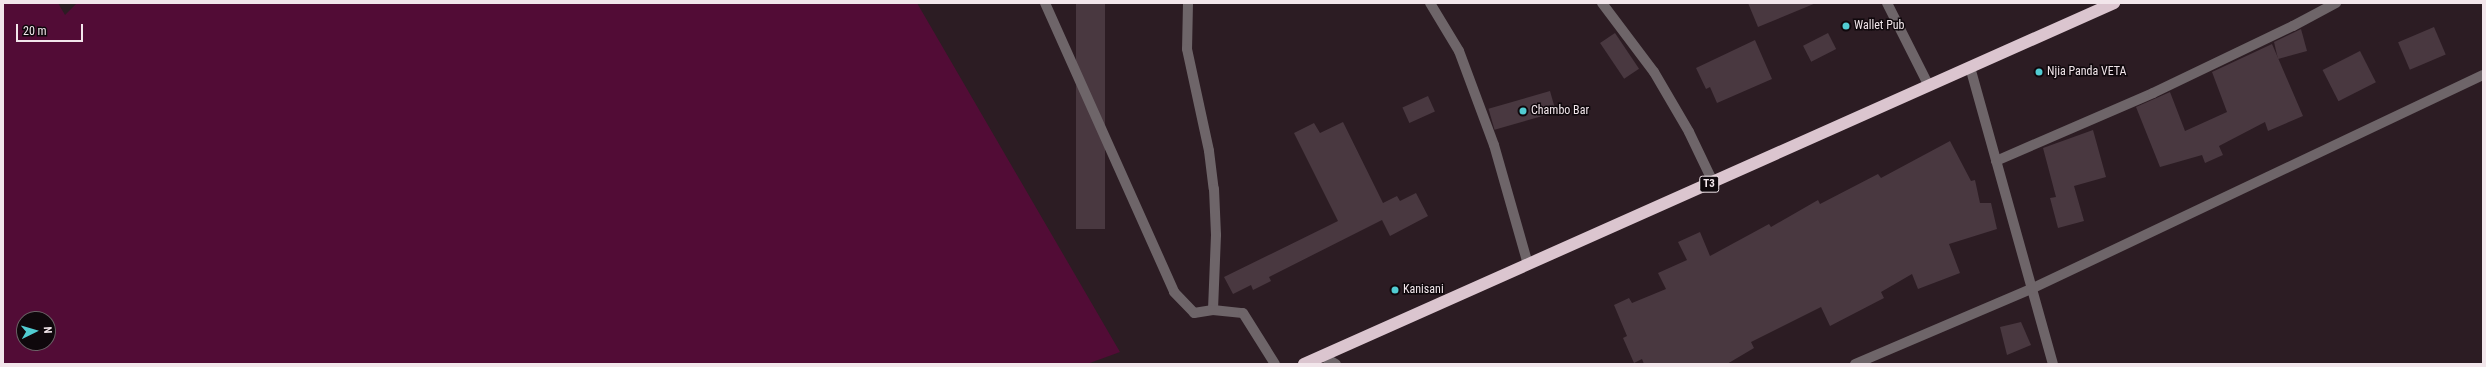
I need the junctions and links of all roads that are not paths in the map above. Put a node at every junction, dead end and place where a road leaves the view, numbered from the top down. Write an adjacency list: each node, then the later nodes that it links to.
1 (1045, 3): 15 (street)
2 (1188, 3): 15 (street)
3 (1430, 3): 13 (street)
4 (1602, 3): 12 (street)
5 (1887, 3): 10 (street)
6 (2114, 3): 8 (highway, T3)
7 (2336, 3): 11 (street)
8 (1970, 67): 10 (highway, T3); 11 (street)
9 (2483, 75): 14 (street)
10 (1929, 86): 12 (highway, T3)
11 (1996, 161): 14 (street)
12 (1713, 182): 13 (highway, T3)
13 (1528, 264): 16 (highway, T3)
14 (2031, 289): 20 (street); 21 (street)
15 (1213, 310): 17 (street)
16 (1322, 356): 18 (highway, T3); 19 (street)
17 (1275, 364)
18 (1304, 364)
19 (1336, 364)
20 (1855, 364)
21 (2053, 364)

